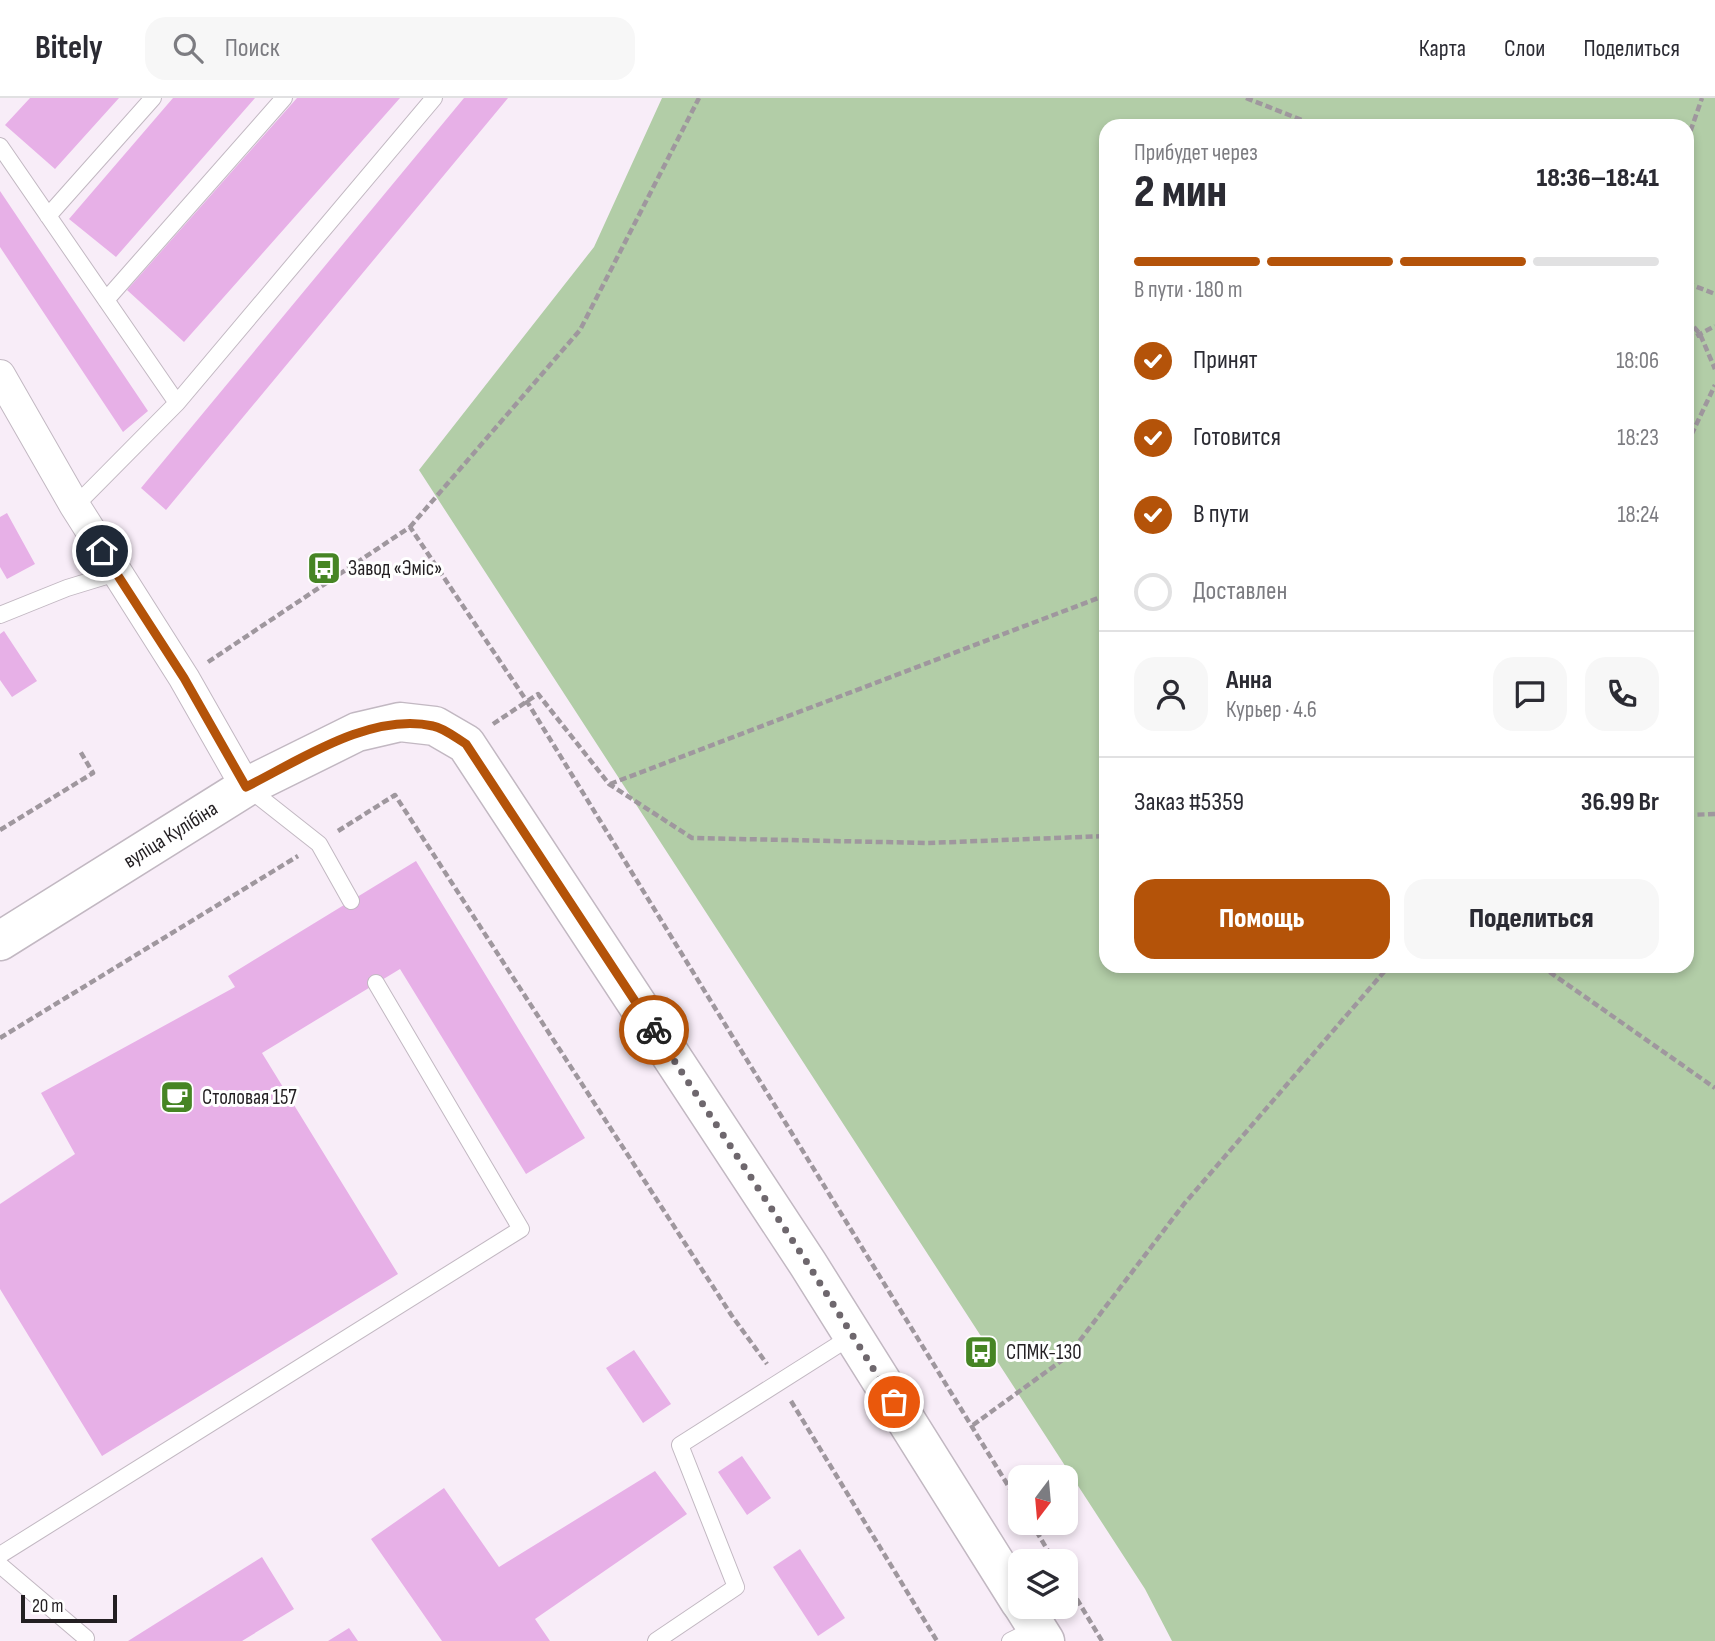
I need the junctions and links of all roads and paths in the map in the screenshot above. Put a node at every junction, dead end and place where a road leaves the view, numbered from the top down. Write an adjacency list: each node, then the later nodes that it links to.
1 (153, 98): 10 (lane)
2 (284, 98): 13 (lane)
3 (434, 98): 21 (lane)
4 (699, 98): 24 (path)
5 (1246, 98): 7 (path)
6 (1702, 98): 8 (path)
7 (1299, 119)
8 (1694, 121)
9 (0, 146): 10 (lane)
10 (48, 216): 13 (lane)
11 (1694, 286): 12 (path)
12 (1715, 294)
13 (106, 300): 21 (lane)
14 (1715, 326): 16 (path)
15 (1694, 327): 16 (path)
16 (1700, 334): 17 (path); 18 (path)
17 (1694, 337)
18 (1715, 369)
19 (0, 375): 23 (street)
20 (1715, 385): 22 (path)
21 (177, 403): 23 (lane)
22 (1694, 429)
23 (75, 506): 25 (street)
24 (411, 527)
25 (116, 573): 27 (lane); 31 (street)
26 (1099, 598): 30 (path)
27 (0, 615)
28 (466, 744): 30 (path); 31 (main road, вуліца Кулібіна); 44 (main road)
29 (80, 751): 34 (path)
30 (609, 784): 35 (path)
31 (246, 787): 36 (lane); 38 (main road, вуліца Кулібіна)
32 (1715, 814): 33 (path)
33 (1694, 815)
34 (0, 830)
35 (1099, 836)
36 (319, 844): 37 (lane); 42 (path); 45 (path)
37 (351, 901)
38 (0, 941)
39 (1383, 973): 46 (path)
40 (1551, 973): 43 (path)
41 (376, 983): 47 (lane)
42 (0, 1038)
43 (1715, 1088)
44 (852, 1336): 45 (lane); 50 (main road)
45 (780, 1382): 52 (lane); 53 (path)
46 (1008, 1484)
47 (0, 1555)
48 (0, 1564): 51 (lane)
49 (1078, 1601): 54 (path)
50 (1027, 1624)
51 (86, 1638)
52 (656, 1641)
53 (937, 1641)
54 (1102, 1641)

